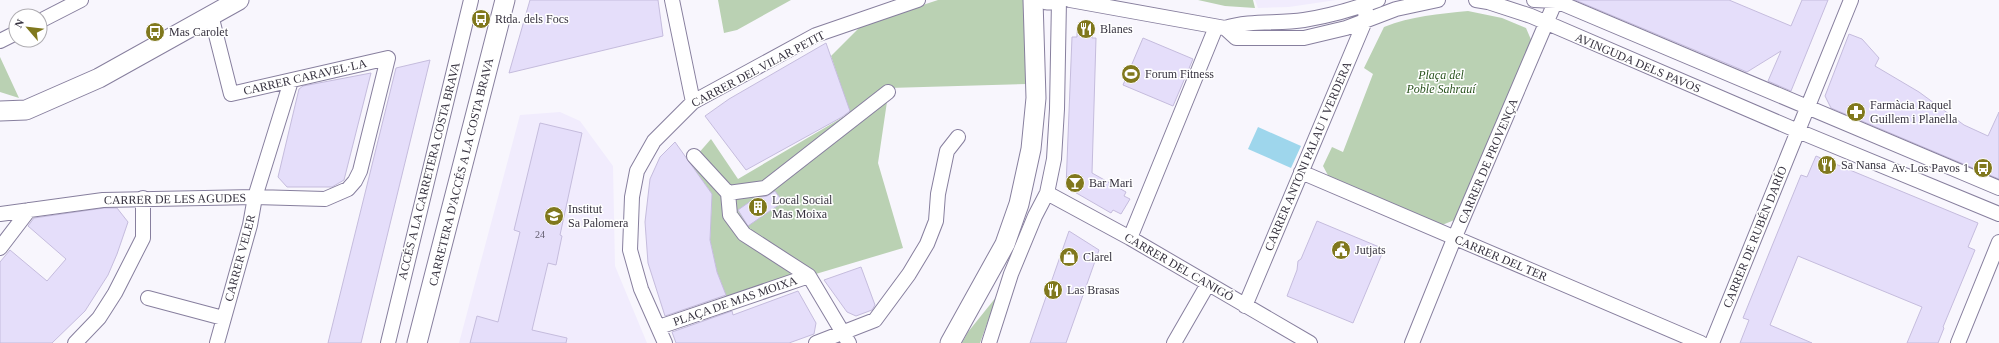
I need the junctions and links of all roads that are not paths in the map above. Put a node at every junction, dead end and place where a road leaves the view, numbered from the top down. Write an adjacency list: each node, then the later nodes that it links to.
1 (81, 0): 21 (street)
2 (471, 0): 58 (street, ACCÉS A LA CARRETERA COSTA BRAVA)
3 (505, 0): 59 (main road, CARRETERA D'ACCÉS A LA COSTA BRAVA)
4 (672, 0): 27 (street)
5 (918, 0): 27 (street, CARRER DEL VILAR PETIT)
6 (1033, 0): 47 (main road)
7 (1047, 0): 8 (main road)
8 (1051, 0)
9 (1059, 0): 37 (street)
10 (1070, 0): 19 (street)
11 (1110, 0): 19 (street)
12 (1438, 0): 22 (street)
13 (1476, 0): 23 (street, AVINGUDA DELS PAVOS)
14 (1534, 0): 15 (street)
15 (1556, 0): 23 (street, CARRER DE PROVENÇA); 28 (street)
16 (1851, 0): 28 (street)
17 (233, 1): 20 (main road)
18 (1372, 2): 22 (street, CARRER ANTONI PALAU I VERDERA); 24 (street)
19 (1123, 9): 24 (street)
20 (211, 15): 25 (street, CARRER CARAVEL·LA); 29 (main road)
21 (48, 17)
22 (1364, 21): 24 (street); 33 (street, CARRER ANTONI PALAU I VERDERA)
23 (1547, 24): 30 (street, AVINGUDA DELS PAVOS); 45 (street, CARRER DE PROVENÇA)
24 (1221, 28): 44 (street)
25 (291, 82): 35 (street, CARRER CARAVEL·LA); 38 (street, CARRER VELER)
26 (888, 92): 36 (street)
27 (693, 102): 54 (street, CARRER DEL VILAR PETIT)
28 (1807, 106): 30 (street); 34 (street)
29 (0, 111)
30 (1798, 131): 42 (street, AVINGUDA DELS PAVOS); 68 (street, CARRER DE RUBÉN DARÍO)
31 (958, 137): 55 (street)
32 (694, 156): 36 (street)
33 (1301, 172): 45 (street, CARRER DEL TER); 52 (street, CARRER ANTONI PALAU I VERDERA)
34 (1999, 188)
35 (348, 189): 38 (street, CARRER DE LES AGUDES)
36 (728, 193): 49 (street, PLAÇA DE MAS MOIXA)
37 (1047, 193): 43 (street); 44 (street, CARRER DEL CANIGÓ)
38 (255, 197): 39 (street, CARRER DE LES AGUDES); 53 (street, CARRER VELER)
39 (143, 198): 40 (street, CARRER DE LES AGUDES); 56 (street)
40 (29, 210): 41 (street, CARRER DE LES AGUDES); 48 (street)
41 (0, 214)
42 (1999, 214)
43 (1035, 216): 47 (street); 63 (street)
44 (1130, 238): 50 (street, CARRER DEL CANIGÓ)
45 (1454, 239): 66 (street, CARRER DE PROVENÇA); 67 (street, CARRER DEL TER)
46 (1999, 242): 69 (street)
47 (1005, 244): 62 (main road)
48 (0, 248)
49 (809, 276): 54 (street, PLAÇA DE MAS MOIXA); 55 (street)
50 (1208, 284): 52 (street, CARRER DEL CANIGÓ); 64 (street)
51 (148, 298): 53 (street)
52 (1245, 306): 65 (street, CARRER DEL CANIGÓ)
53 (223, 318): 57 (street, CARRER VELER)
54 (658, 327): 60 (street, CARRER DEL VILAR PETIT)
55 (846, 338): 61 (street)
56 (75, 343)
57 (217, 343)
58 (388, 343)
59 (417, 343)
60 (665, 343)
61 (816, 343)
62 (950, 343)
63 (989, 343)
64 (1174, 343)
65 (1310, 343)
66 (1412, 343)
67 (1701, 343)
68 (1712, 343)
69 (1958, 343)

